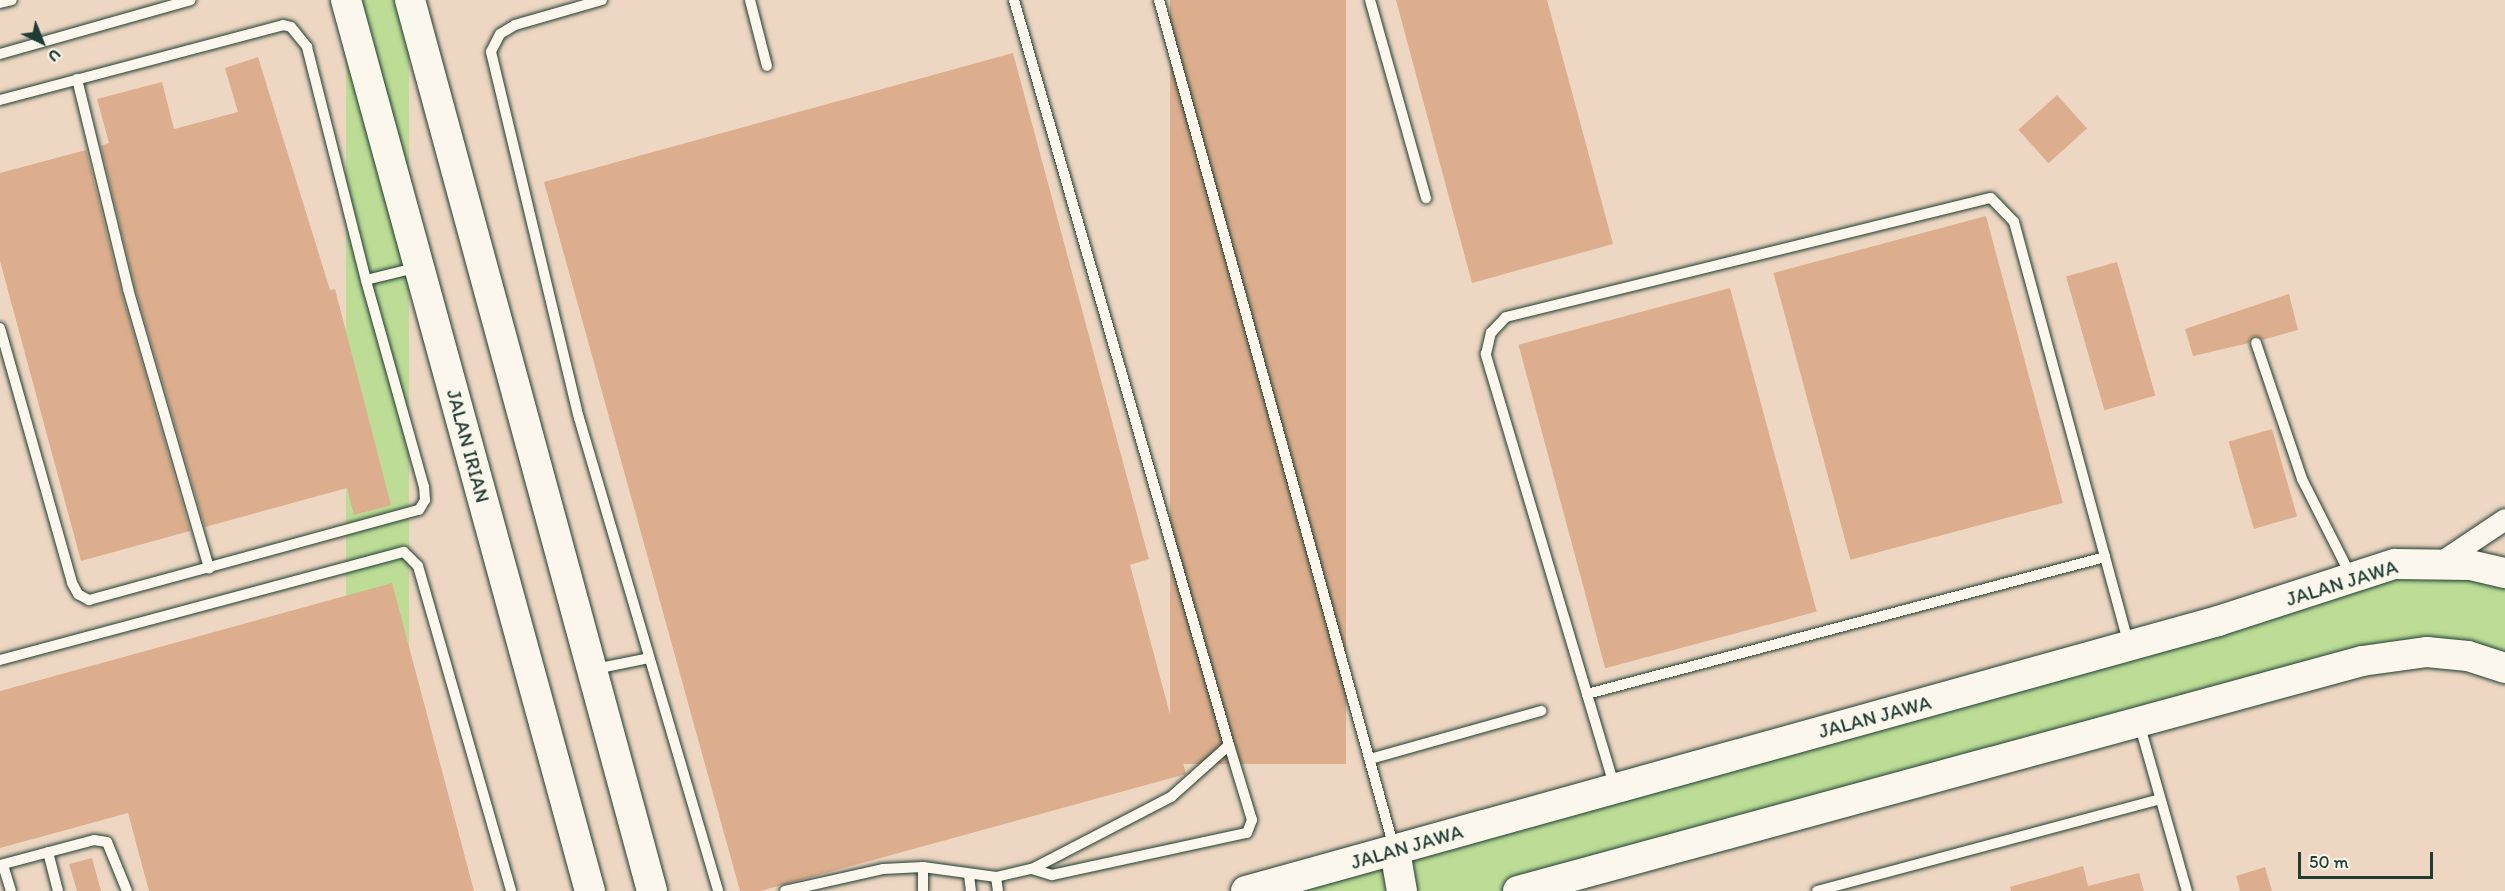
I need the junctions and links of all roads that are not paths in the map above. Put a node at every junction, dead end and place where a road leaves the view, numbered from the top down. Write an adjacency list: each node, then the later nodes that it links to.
1 (12, 0): 10 (lane)
2 (191, 0): 11 (lane)
3 (346, 0): 16 (street, JALAN IRIAN)
4 (410, 0): 30 (street)
5 (602, 0): 27 (lane)
6 (750, 0): 12 (lane)
7 (1014, 0): 34 (lane)
8 (1159, 0): 35 (lane)
9 (1370, 0): 15 (lane)
10 (0, 3)
11 (0, 54)
12 (767, 66)
13 (77, 80): 14 (lane); 17 (lane); 23 (lane)
14 (0, 100)
15 (1426, 198)
16 (419, 267): 17 (lane); 49 (street, JALAN IRIAN)
17 (366, 280): 23 (lane)
18 (0, 328): 23 (lane)
19 (2256, 343): 25 (lane)
20 (2505, 519): 22 (street)
21 (2104, 557): 26 (lane); 31 (lane); 31 (lane)
22 (2439, 563): 24 (street, JALAN JAWA); 25 (street, JALAN JAWA)
23 (209, 568)
24 (2505, 573)
25 (2351, 576): 26 (street, JALAN JAWA)
26 (2130, 646): 36 (street, JALAN JAWA)
27 (650, 657): 30 (lane); 51 (lane)
28 (0, 660): 48 (lane)
29 (2505, 668): 33 (street)
30 (592, 670): 50 (street)
31 (1587, 694): 36 (lane)
32 (1541, 711): 35 (lane)
33 (2138, 720): 37 (lane); 58 (street)
34 (1229, 745): 42 (lane); 42 (lane)
35 (1370, 759): 38 (lane)
36 (1615, 788): 38 (street, JALAN JAWA)
37 (2160, 799): 59 (lane); 60 (lane)
38 (1395, 851): 56 (street, JALAN JAWA); 57 (street)
39 (48, 852): 40 (lane); 46 (lane); 47 (lane)
40 (2, 865): 45 (lane)
41 (923, 867): 43 (lane); 52 (lane); 53 (lane)
42 (1032, 869): 44 (lane)
43 (969, 875): 44 (lane); 54 (lane)
44 (996, 877): 55 (lane)
45 (11, 891)
46 (58, 891)
47 (127, 891)
48 (511, 891)
49 (590, 891)
50 (652, 891)
51 (718, 891)
52 (785, 891)
53 (923, 891)
54 (971, 891)
55 (998, 891)
56 (1246, 891)
57 (1402, 891)
58 (1518, 891)
59 (1817, 891)
60 (2187, 891)

